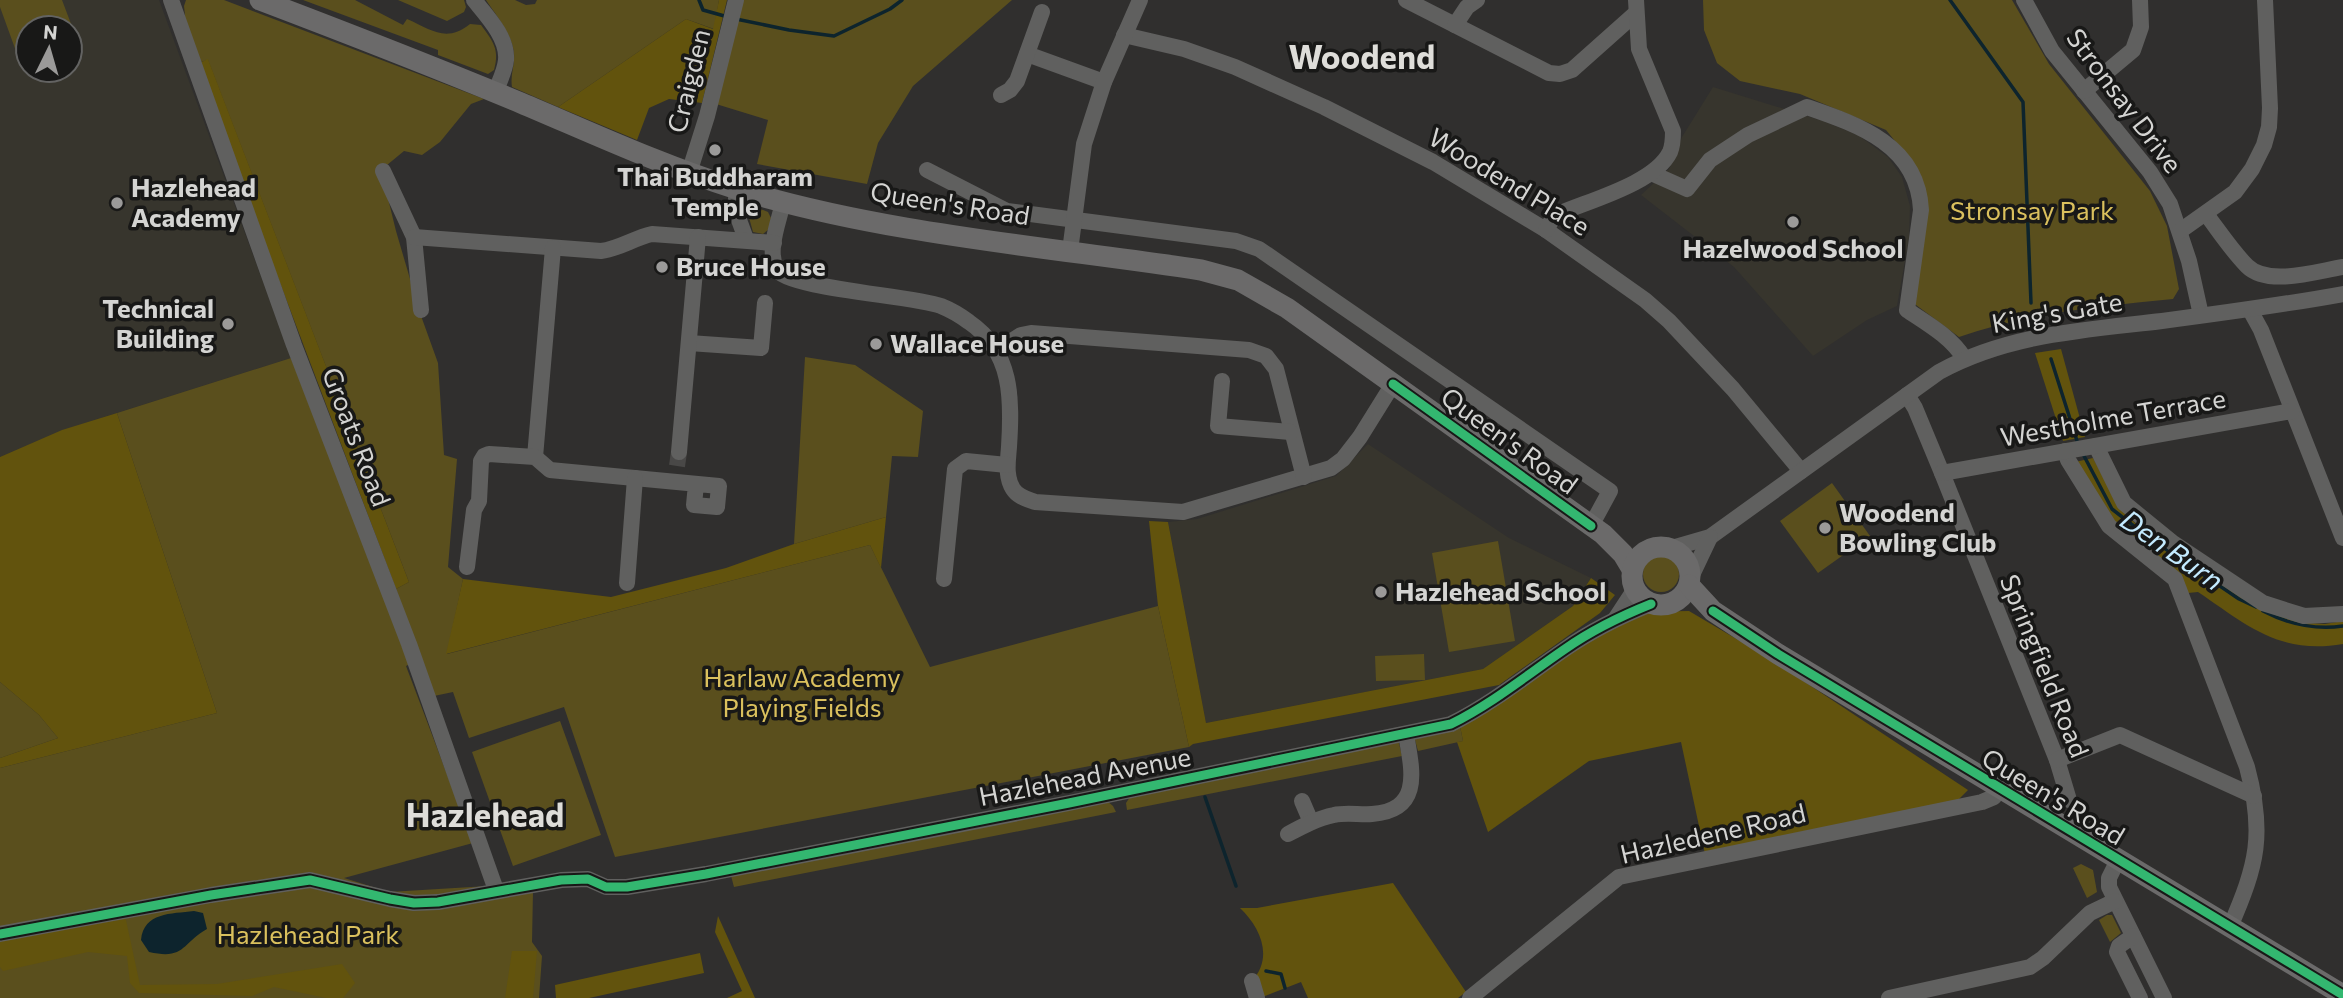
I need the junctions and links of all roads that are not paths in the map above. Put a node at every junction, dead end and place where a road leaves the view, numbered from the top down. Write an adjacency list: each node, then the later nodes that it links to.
1 (171, 0): 83 (street, Groats Road)
2 (260, 0): 18 (main road, Queen's Road)
3 (474, 0): 18 (street)
4 (736, 0): 22 (street, Craigden)
5 (1140, 0): 14 (street)
6 (1406, 0): 13 (street)
7 (1476, 0): 13 (street)
8 (2024, 0): 17 (street, Stronsay Drive)
9 (2140, 0): 17 (street)
10 (2266, 0): 26 (street)
11 (1636, 6): 13 (street); 23 (street)
12 (1042, 12): 15 (street)
13 (1455, 25)
14 (1124, 35): 16 (street); 28 (street, Woodend Place)
15 (1027, 54): 16 (street); 19 (street)
16 (1104, 82): 27 (street)
17 (2084, 91): 29 (street, Stronsay Drive)
18 (495, 93): 22 (main road, Queen's Road)
19 (1001, 95)
20 (947, 162): 27 (street, Queen's Road)
21 (383, 171): 30 (street)
22 (689, 173): 24 (main road, Queen's Road)
23 (1651, 173): 28 (street); 44 (street)
24 (737, 189): 25 (main road, Queen's Road); 32 (street)
25 (783, 202): 33 (street); 35 (main road, Queen's Road)
26 (2206, 214): 29 (street); 36 (street)
27 (1074, 219): 35 (street); 60 (street, Queen's Road)
28 (1546, 230): 55 (street, Woodend Place)
29 (2180, 231): 41 (street, Stronsay Drive)
30 (414, 237): 34 (street); 39 (street)
31 (698, 237): 32 (street); 34 (street); 42 (street)
32 (746, 239): 33 (street)
33 (774, 243): 43 (street)
34 (553, 248): 52 (street)
35 (1070, 251): 46 (main road, Queen's Road)
36 (2343, 267)
37 (2343, 294): 40 (street, King's Gate)
38 (765, 303): 42 (street)
39 (421, 310)
40 (2250, 310): 41 (street, King's Gate); 48 (street)
41 (2201, 315): 44 (street, King's Gate)
42 (689, 343): 54 (street)
43 (996, 351): 49 (street); 53 (street)
44 (1964, 359): 47 (street, King's Gate)
45 (1222, 380): 49 (street)
46 (1393, 384): 57 (street); 60 (main road, Queen's Road)
47 (1906, 395): 55 (street, King's Gate); 56 (street, Springfield Road)
48 (2292, 411): 50 (street, Westholme Terrace); 62 (street)
49 (1290, 432): 57 (street)
50 (2094, 447): 51 (street, Westholme Terrace); 72 (street)
51 (2067, 451): 56 (street, Westholme Terrace); 77 (street)
52 (535, 457): 58 (street); 65 (street)
53 (1007, 465): 57 (street); 66 (street)
54 (677, 467): 58 (street); 59 (street)
55 (1801, 471): 61 (street, King's Gate)
56 (1942, 473): 75 (street, Springfield Road)
57 (1304, 477)
58 (635, 478): 69 (street)
59 (696, 484)
60 (1597, 525): 64 (main road, Queen's Road); 67 (main road, Queen's Road)
61 (1710, 537): 63 (street, King's Gate); 68 (street, King's Gate)
62 (2343, 538)
63 (1672, 548): 64 (main road); 68 (main road)
64 (1649, 549): 67 (main road)
65 (467, 567)
66 (944, 579)
67 (1634, 579): 70 (main road); 73 (street, Hazlehead Avenue)
68 (1690, 581): 70 (main road); 71 (main road)
69 (627, 583)
70 (1662, 603): 71 (main road); 73 (street, Hazlehead Avenue)
71 (1713, 611): 76 (main road, Queen's Road)
72 (2343, 614)
73 (1616, 618): 74 (street, Hazlehead Avenue)
74 (1406, 734): 80 (street); 83 (street, Hazlehead Avenue)
75 (2057, 760): 77 (street); 78 (street, Springfield Road)
76 (1991, 784): 82 (main road, Queen's Road); 91 (street, Hazledene Road)
77 (2255, 796): 85 (street)
78 (2069, 800)
79 (1302, 801): 80 (street)
80 (1311, 822): 81 (street)
81 (1288, 834)
82 (2118, 860): 84 (street); 85 (main road, Queen's Road)
83 (496, 890): 86 (street, Hazlehead Avenue)
84 (2115, 901): 87 (street); 92 (street)
85 (2230, 927): 89 (main road, Queen's Road)
86 (0, 934)
87 (2133, 936): 93 (street); 94 (street)
88 (1252, 981): 90 (street)
89 (2343, 995)
90 (1257, 998)
91 (1470, 998)
92 (1889, 998)
93 (2140, 998)
94 (2164, 998)

